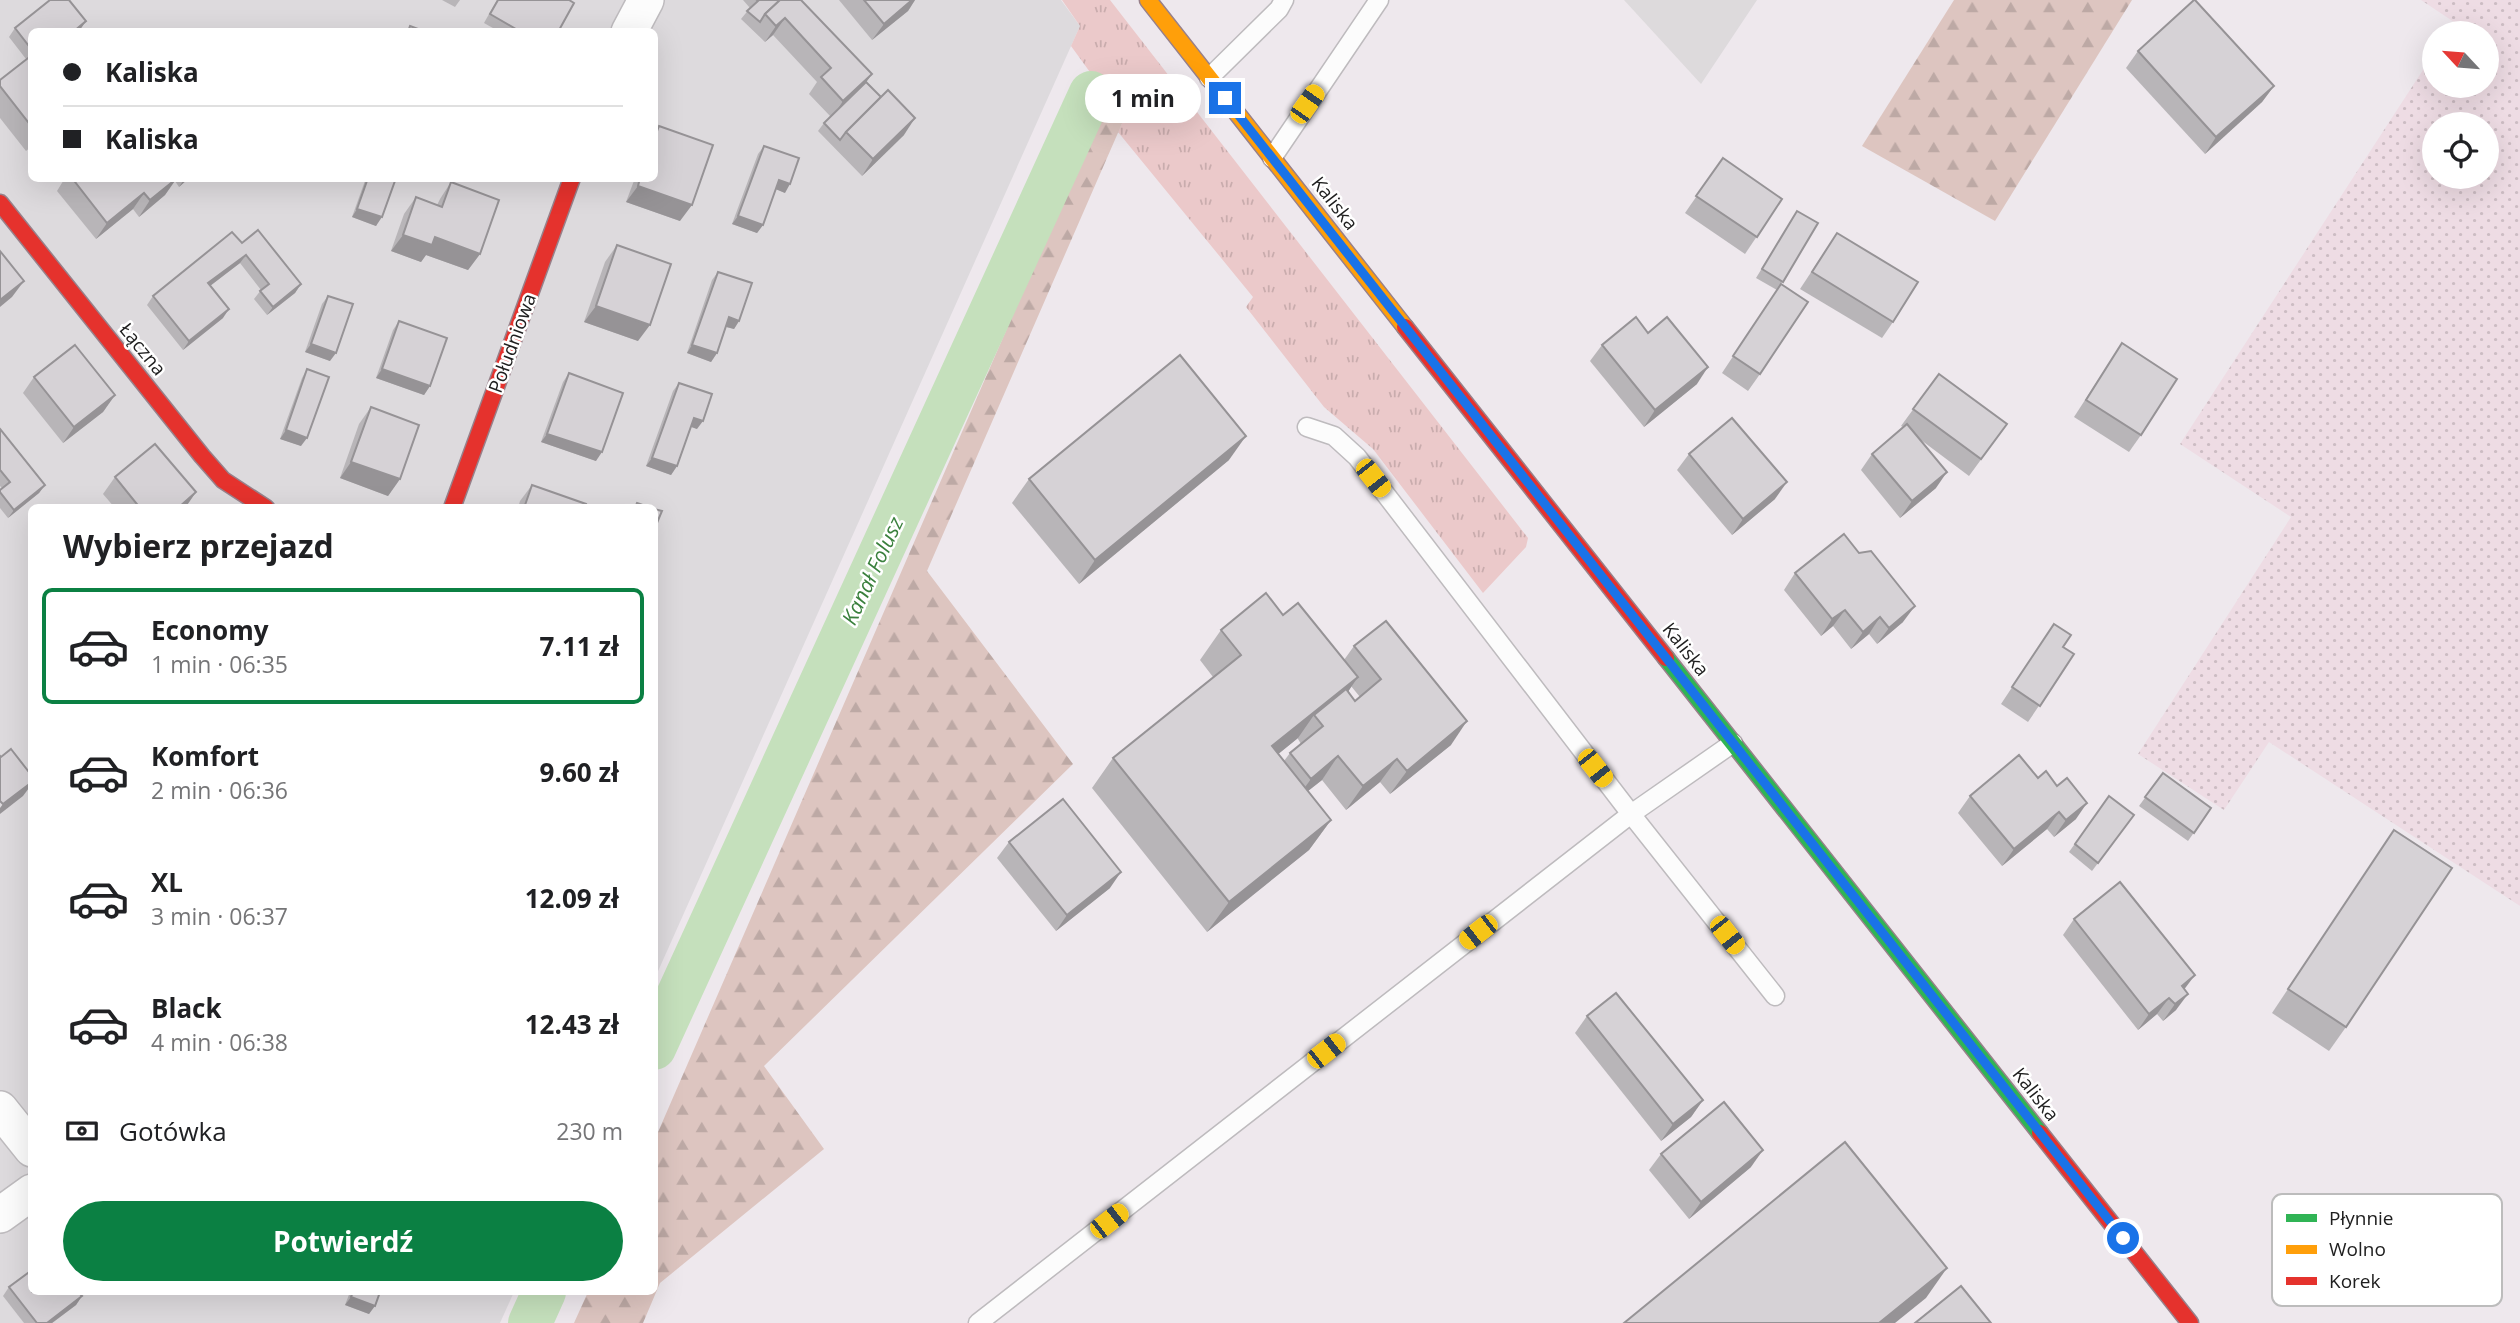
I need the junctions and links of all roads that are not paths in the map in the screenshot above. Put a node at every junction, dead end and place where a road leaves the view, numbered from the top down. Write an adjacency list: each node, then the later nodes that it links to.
1 (646, 0): 5 (street)
2 (1148, 0): 6 (main road, Kaliska)
3 (1284, 0): 6 (lane)
4 (1379, 0): 7 (lane)
5 (631, 28)
6 (1209, 78): 7 (main road, Kaliska)
7 (1272, 158): 13 (main road, Kaliska)
8 (571, 182): 12 (main road, Południowa)
9 (0, 203): 11 (main road, Łączna)
10 (1307, 427): 14 (lane)
11 (260, 504)
12 (453, 504)
13 (1733, 743): 14 (lane); 21 (main road, Kaliska)
14 (1630, 814): 15 (lane); 20 (lane)
15 (1775, 996)
16 (0, 1109): 17 (street)
17 (28, 1144)
18 (28, 1195): 19 (street)
19 (0, 1215)
20 (978, 1323)
21 (2190, 1323)

